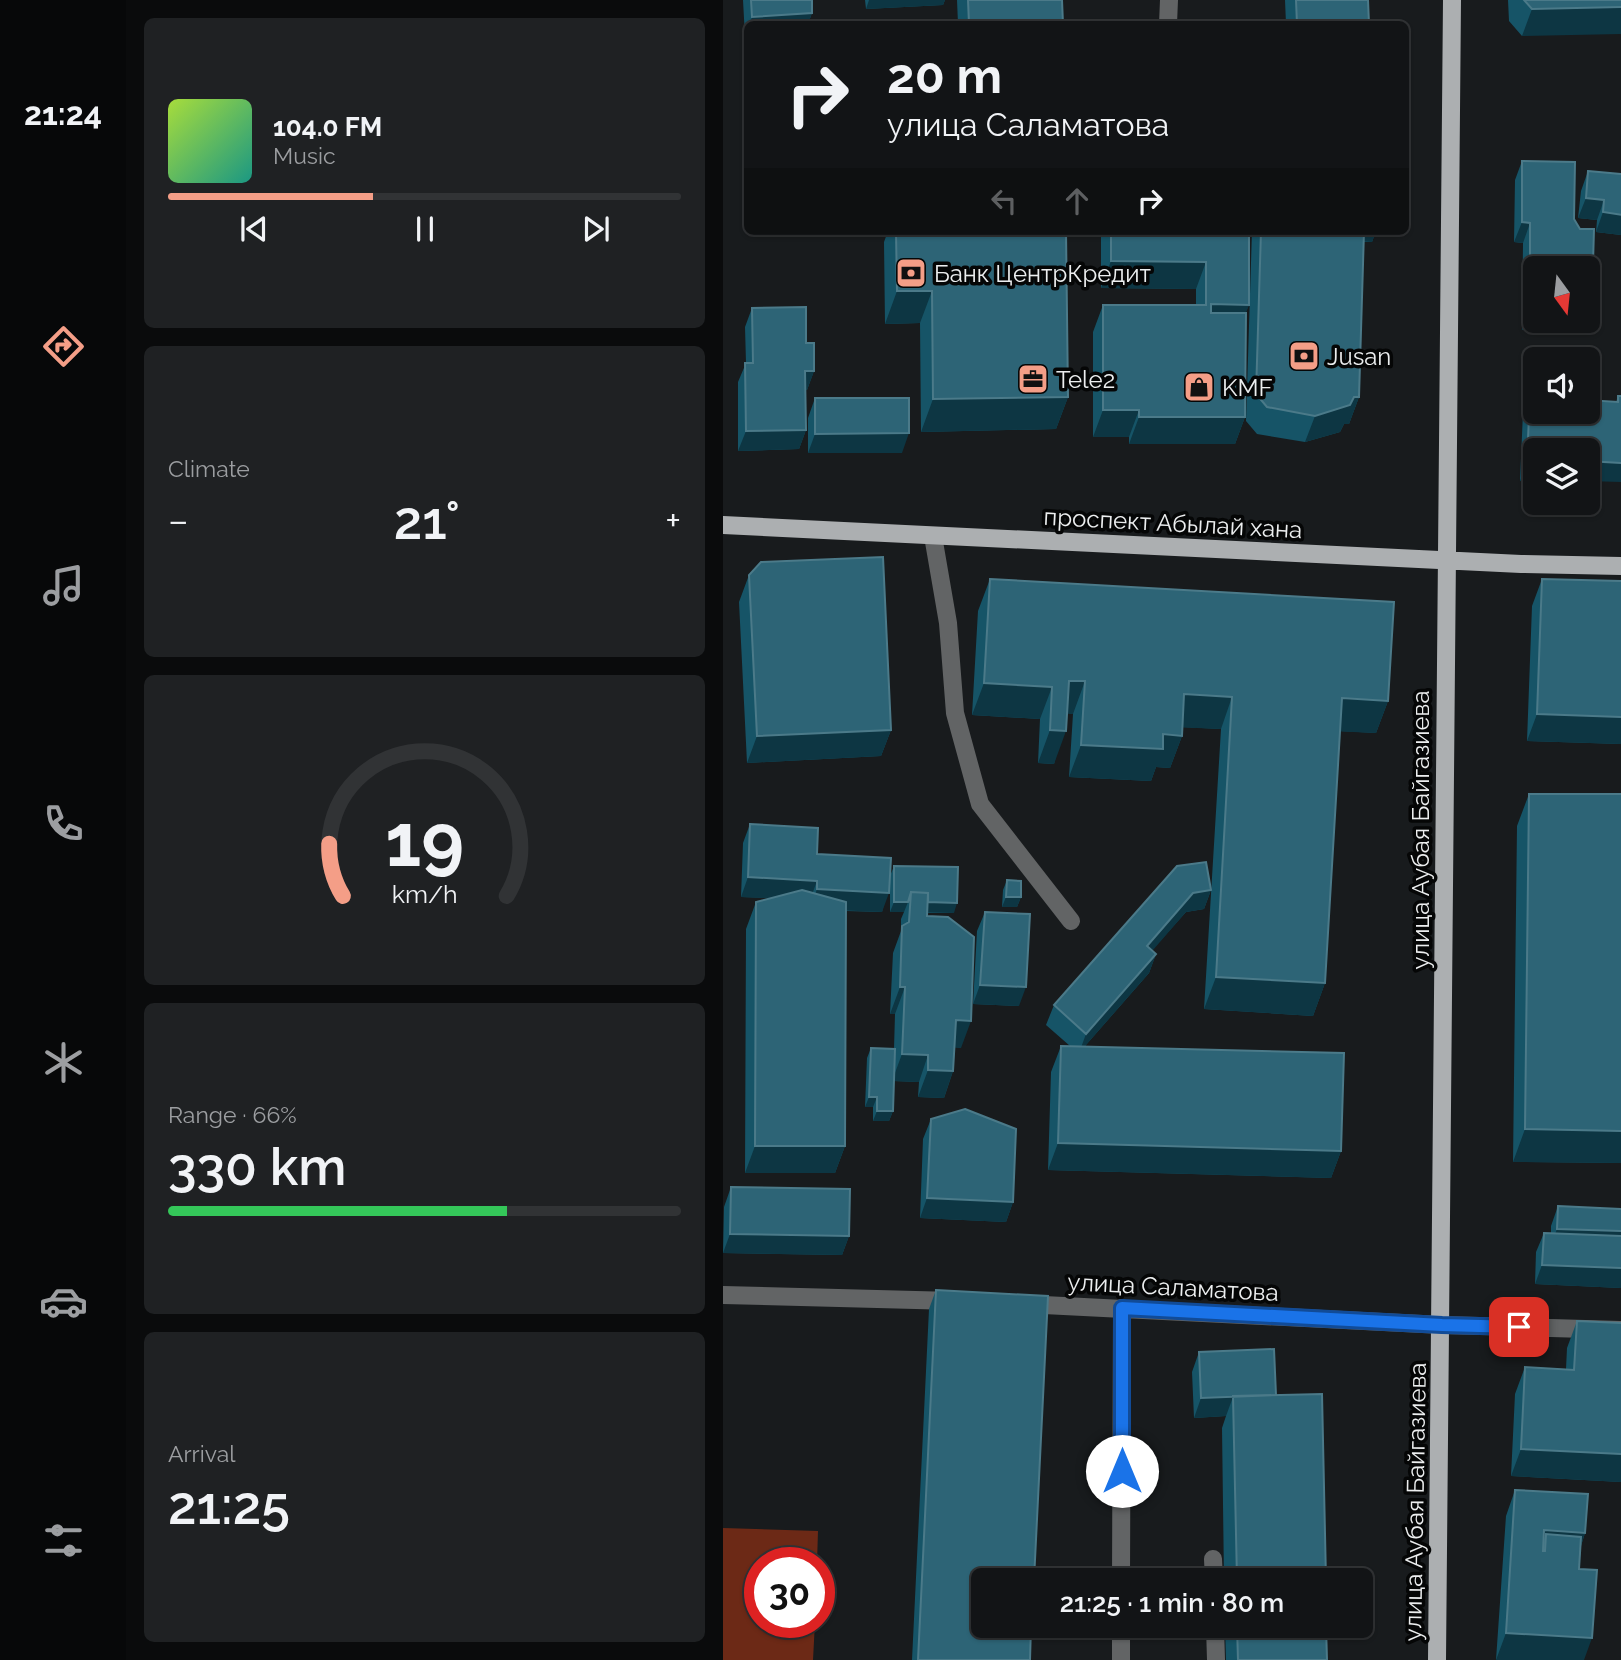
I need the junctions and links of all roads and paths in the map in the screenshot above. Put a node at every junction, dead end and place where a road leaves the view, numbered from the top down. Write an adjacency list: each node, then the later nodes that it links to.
1 (1169, 0): 3 (street)
2 (1452, 0): 6 (main road, улица Аубая Байгазиева)
3 (1168, 21)
4 (723, 525): 5 (main road, проспект Абылай хана)
5 (933, 536): 6 (main road, проспект Абылай хана); 8 (street)
6 (1446, 560): 7 (main road, проспект Абылай хана); 13 (main road, улица Аубая Байгазиева)
7 (1621, 566)
8 (1071, 921)
9 (723, 1295): 10 (street)
10 (974, 1302)
11 (1000, 1303): 12 (street, улица Саламатова)
12 (1122, 1308): 13 (street, улица Саламатова); 16 (street)
13 (1442, 1325): 14 (street, улица Саламатова); 22 (main road, улица Аубая Байгазиева)
14 (1621, 1330)
15 (1213, 1559): 17 (street)
16 (1121, 1568)
17 (1213, 1568)
18 (1121, 1638): 20 (street)
19 (1215, 1638): 21 (street)
20 (1121, 1660)
21 (1216, 1660)
22 (1437, 1660)

